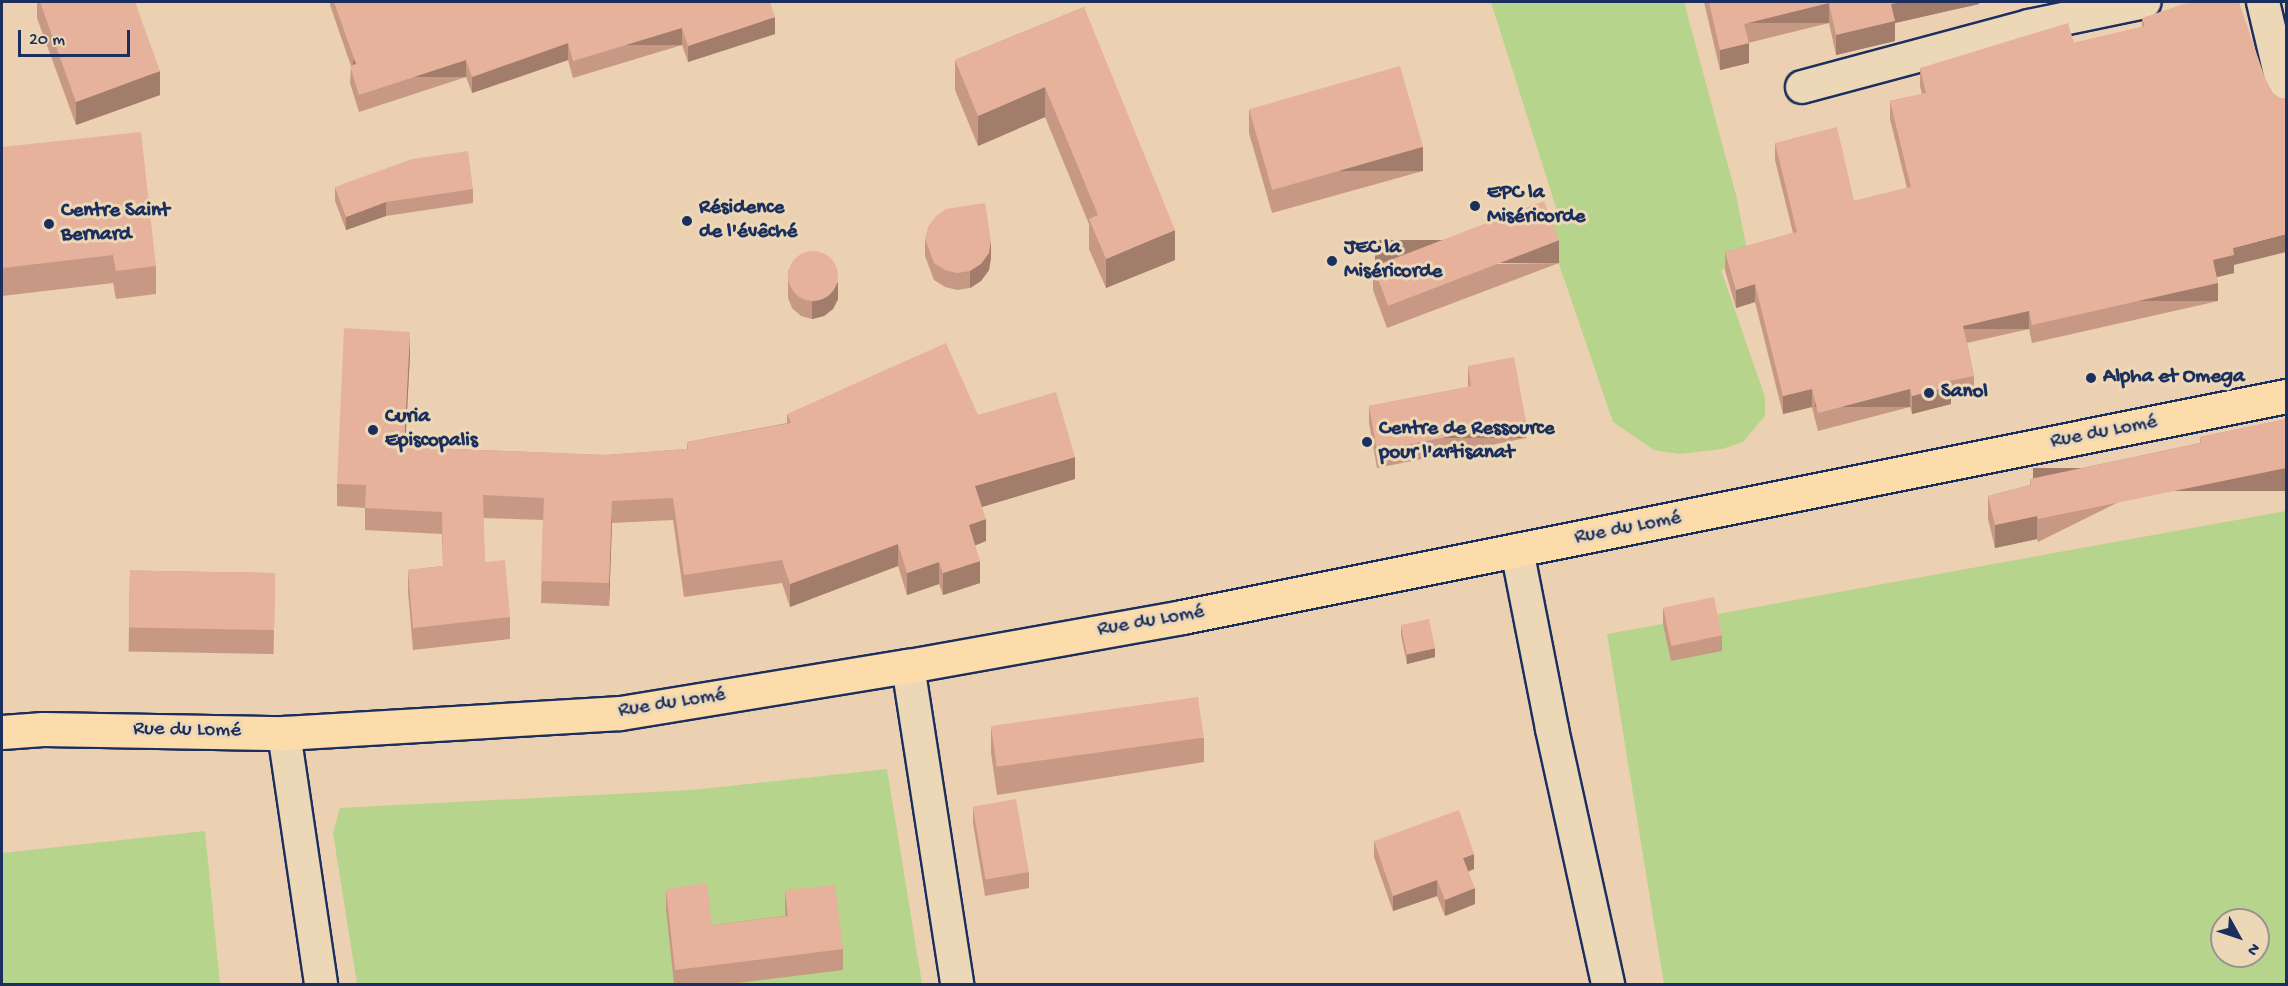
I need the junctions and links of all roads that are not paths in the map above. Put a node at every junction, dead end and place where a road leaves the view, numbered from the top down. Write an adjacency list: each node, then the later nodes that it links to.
1 (2145, 2): 3 (street)
2 (2263, 2): 4 (street)
3 (1802, 87)
4 (2286, 99)
5 (2286, 396): 6 (main road, Rue du Lomé)
6 (1518, 550): 7 (main road, Rue du Lomé); 12 (street)
7 (908, 666): 9 (main road, Rue du Lomé); 11 (street)
8 (2, 732): 9 (main road, Rue du Lomé)
9 (284, 733): 10 (street)
10 (321, 984)
11 (957, 984)
12 (1608, 984)

